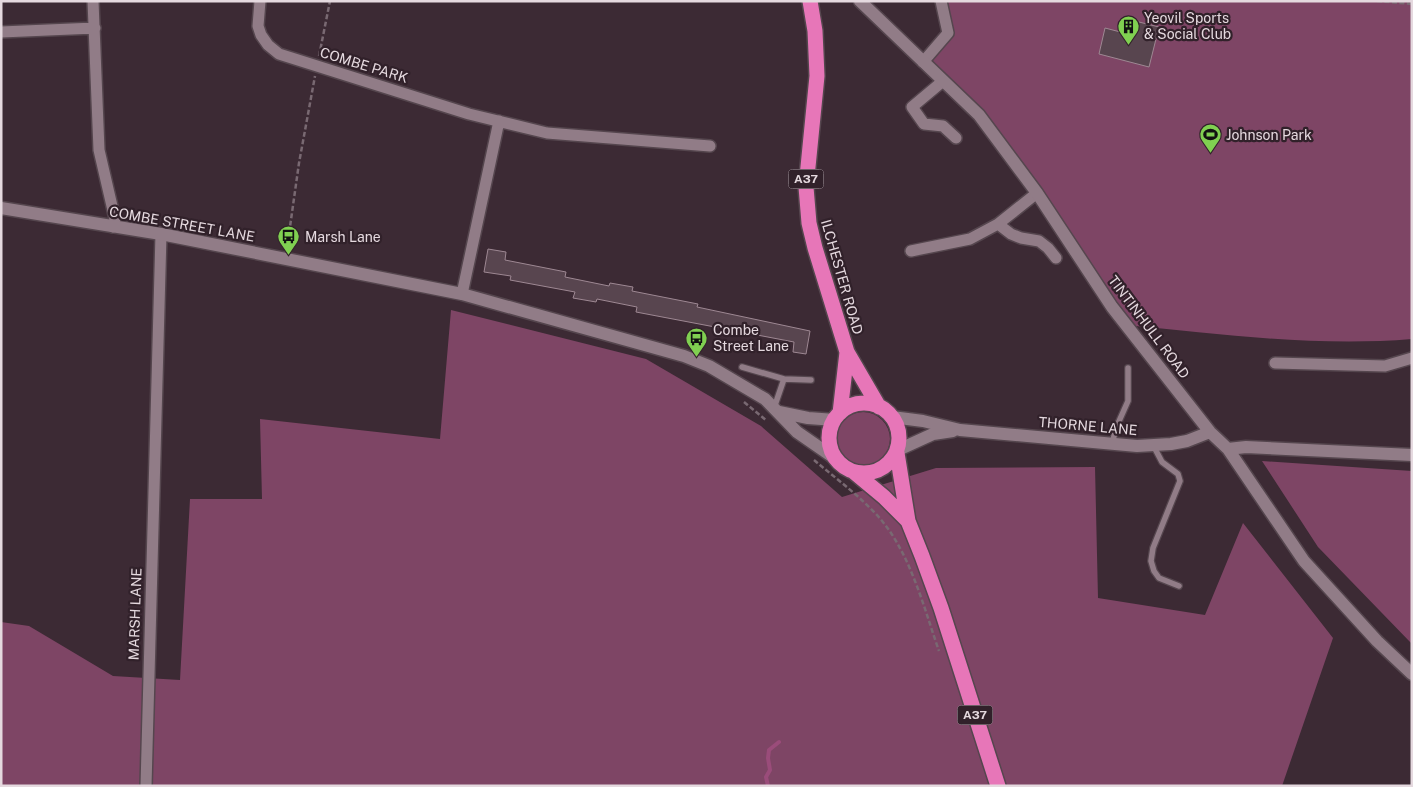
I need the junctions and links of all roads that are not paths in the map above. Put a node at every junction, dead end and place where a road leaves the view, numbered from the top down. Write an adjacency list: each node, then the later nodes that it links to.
1 (93, 1): 6 (street)
2 (260, 1): 10 (street, COMBE PARK)
3 (810, 1): 21 (highway, ILCHESTER ROAD / A37)
4 (941, 1): 8 (street)
5 (867, 4): 8 (street, TINTINHULL ROAD)
6 (94, 28): 7 (street); 16 (street)
7 (1, 32)
8 (923, 62): 9 (street, TINTINHULL ROAD)
9 (943, 81): 11 (street); 13 (street, TINTINHULL ROAD)
10 (499, 121): 12 (street, COMBE PARK); 20 (street)
11 (956, 138)
12 (710, 146)
13 (1037, 193): 15 (street); 33 (street, TINTINHULL ROAD)
14 (1, 208): 16 (street, COMBE STREET LANE)
15 (998, 224): 18 (street); 19 (street)
16 (113, 227): 17 (street, COMBE STREET LANE)
17 (161, 234): 20 (street, COMBE STREET LANE); 44 (street, MARSH LANE)
18 (911, 251)
19 (1056, 258)
20 (462, 294): 29 (street, COMBE STREET LANE)
21 (847, 352): 28 (highway, ILCHESTER ROAD / A37); 30 (highway, ILCHESTER ROAD / A37)
22 (1412, 358): 23 (street)
23 (1275, 363)
24 (742, 367): 26 (lane)
25 (1128, 368): 34 (lane)
26 (784, 379): 27 (lane); 29 (lane)
27 (811, 380)
28 (879, 407): 30 (highway); 31 (highway, A37)
29 (776, 410): 30 (street, COMBE STREET LANE); 39 (street, COMBE STREET LANE)
30 (838, 416): 39 (highway, A37)
31 (892, 417): 32 (street, THORNE LANE); 37 (highway, A37)
32 (960, 430): 34 (street, THORNE LANE); 37 (street, THORNE LANE)
33 (1210, 432): 35 (street, THORNE LANE); 36 (street, TINTINHULL ROAD)
34 (1112, 444): 35 (street, THORNE LANE)
35 (1153, 445): 42 (lane)
36 (1228, 449): 38 (street); 43 (street, TINTINHULL ROAD)
37 (898, 452): 40 (highway); 41 (highway, A37)
38 (1412, 455)
39 (833, 457): 40 (highway, A37)
40 (854, 472): 41 (highway, A37)
41 (908, 522): 45 (highway, A37)
42 (1179, 586)
43 (1412, 674)
44 (146, 786)
45 (998, 786)

